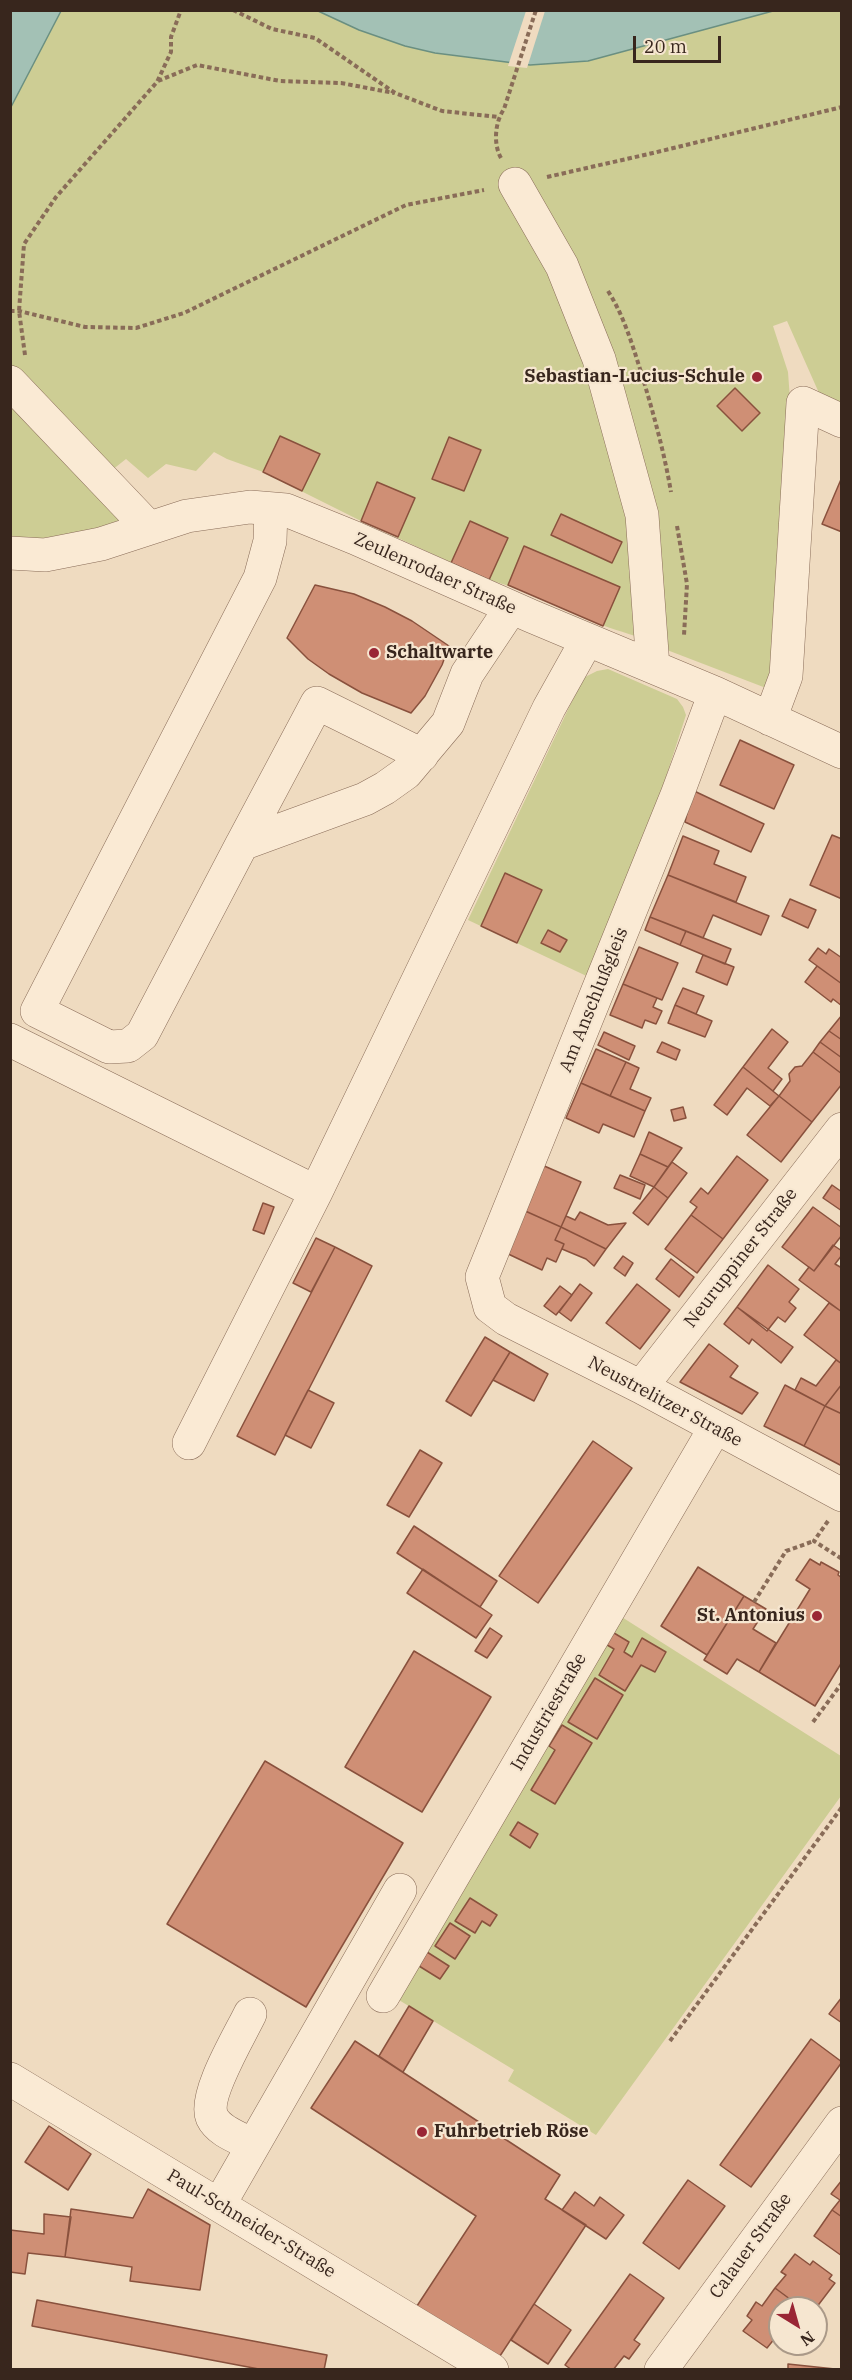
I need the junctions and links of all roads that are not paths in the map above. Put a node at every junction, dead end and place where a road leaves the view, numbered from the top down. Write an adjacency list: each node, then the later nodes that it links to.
1 (515, 184): 9 (street)
2 (15, 387): 5 (street)
3 (842, 421): 11 (street)
4 (271, 509): 5 (street, Zeulenrodaer Straße); 7 (street, Zeulenrodaer Straße); 14 (street)
5 (149, 528): 6 (street, Zeulenrodaer Straße)
6 (10, 553)
7 (511, 608): 8 (street, Zeulenrodaer Straße); 13 (street)
8 (587, 640): 9 (street, Zeulenrodaer Straße); 17 (street)
9 (653, 667): 10 (street, Zeulenrodaer Straße)
10 (714, 693): 11 (street, Zeulenrodaer Straße); 18 (street, Am Anschlußgleis)
11 (770, 719): 12 (street, Zeulenrodaer Straße)
12 (842, 752)
13 (422, 755): 14 (street); 14 (street)
14 (242, 844)
15 (10, 1040): 17 (street)
16 (842, 1129): 19 (street, Neuruppiner Straße)
17 (316, 1192): 21 (street)
18 (490, 1307): 19 (street, Neustrelitzer Straße)
19 (641, 1387): 20 (street, Neustrelitzer Straße)
20 (715, 1428): 22 (street, Neustrelitzer Straße); 24 (street, Industriestraße)
21 (189, 1443)
22 (837, 1505)
23 (400, 1890): 28 (street)
24 (383, 1996)
25 (250, 2014): 28 (street)
26 (10, 2079): 29 (street, Paul-Schneider-Straße)
27 (842, 2123): 31 (street, Calauer Straße)
28 (253, 2145): 29 (street)
29 (219, 2205): 30 (street, Paul-Schneider-Straße)
30 (492, 2370)
31 (662, 2370)

